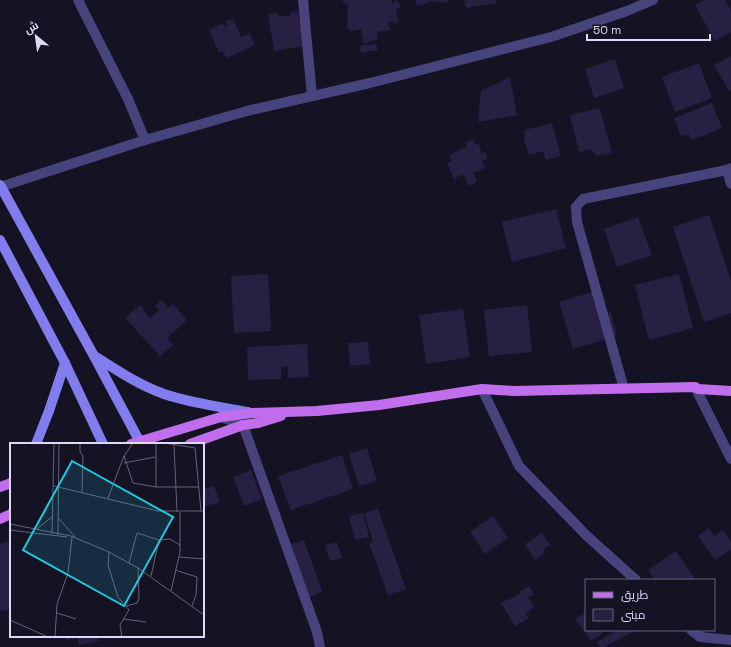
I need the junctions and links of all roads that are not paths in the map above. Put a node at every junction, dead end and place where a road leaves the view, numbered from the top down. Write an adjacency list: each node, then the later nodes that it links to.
1 (78, 0): 5 (street)
2 (303, 0): 4 (street)
3 (653, 0): 4 (street)
4 (312, 96): 5 (street)
5 (145, 140): 8 (street)
6 (729, 169): 7 (street); 14 (street)
7 (731, 184)
8 (0, 186): 10 (street)
9 (0, 240): 11 (street)
10 (94, 356): 17 (street); 22 (street)
11 (65, 363): 20 (street); 21 (street)
12 (695, 387): 14 (main road); 15 (main road); 24 (street)
13 (482, 389): 14 (main road); 16 (main road); 29 (street)
14 (624, 389)
15 (731, 391)
16 (292, 412): 17 (main road); 19 (main road)
17 (252, 413): 18 (main road)
18 (221, 417): 19 (street); 22 (main road)
19 (243, 425): 23 (main road); 34 (street)
20 (36, 443)
21 (103, 443)
22 (137, 443)
23 (193, 443)
24 (731, 459)
25 (10, 483): 26 (main road)
26 (0, 487)
27 (10, 514): 28 (main road)
28 (0, 519)
29 (635, 579)
30 (693, 631): 32 (street)
31 (731, 636): 32 (street)
32 (700, 637): 33 (street)
33 (731, 640)
34 (320, 647)

